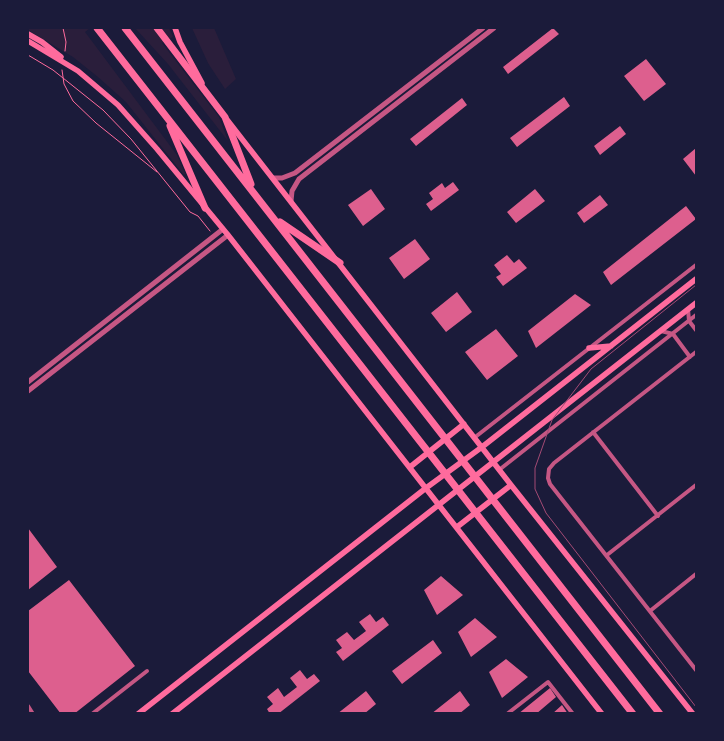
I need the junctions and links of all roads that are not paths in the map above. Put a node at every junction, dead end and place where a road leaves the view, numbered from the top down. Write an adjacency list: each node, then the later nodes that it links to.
1 (97, 28): 11 (highway)
2 (125, 28): 14 (highway)
3 (157, 28): 10 (highway)
4 (175, 28): 10 (main road)
5 (483, 28): 13 (street)
6 (494, 28): 15 (street)
7 (28, 34): 9 (main road)
8 (28, 41): 9 (main road)
9 (78, 71): 16 (main road)
10 (209, 96): 12 (highway)
11 (166, 116): 16 (highway); 61 (highway)
12 (225, 117): 13 (main road); 14 (highway)
13 (273, 178): 15 (main road)
14 (253, 191): 17 (highway)
15 (291, 201): 19 (main road)
16 (205, 208): 18 (main road)
17 (273, 216): 19 (highway); 62 (highway)
18 (225, 232): 33 (street); 34 (street); 40 (main road)
19 (340, 263): 35 (main road)
20 (696, 265): 30 (street)
21 (696, 280): 29 (main road)
22 (696, 303): 23 (main road)
23 (688, 309): 25 (street); 27 (main road)
24 (696, 315): 25 (street)
25 (689, 321): 26 (street); 28 (street)
26 (696, 330)
27 (661, 331): 28 (street); 39 (main road)
28 (673, 334): 32 (street); 41 (street)
29 (611, 346): 30 (main road); 38 (main road)
30 (589, 348): 37 (street)
31 (696, 352): 32 (street)
32 (690, 357): 36 (street)
33 (28, 382)
34 (28, 391)
35 (464, 424): 37 (main road); 40 (main road)
36 (593, 432): 46 (street); 48 (street)
37 (474, 438): 38 (main road)
38 (482, 447): 39 (main road); 44 (main road)
39 (493, 462): 41 (main road); 45 (main road)
40 (410, 467): 44 (main road)
41 (499, 470): 42 (main road)
42 (511, 485): 47 (main road); 63 (main road)
43 (696, 485): 46 (street)
44 (426, 488): 45 (main road); 56 (main road)
45 (440, 504): 47 (main road); 57 (main road)
46 (658, 516): 48 (street)
47 (457, 527): 60 (main road)
48 (606, 555): 50 (street)
49 (696, 574): 50 (street)
50 (650, 611): 51 (street)
51 (696, 670)
52 (147, 671): 55 (street)
53 (28, 706): 54 (street)
54 (33, 714)
55 (92, 714)
56 (138, 714)
57 (172, 714)
58 (508, 714): 59 (street)
59 (573, 714)
60 (602, 714)
61 (633, 714)
62 (660, 714)
63 (693, 714)

